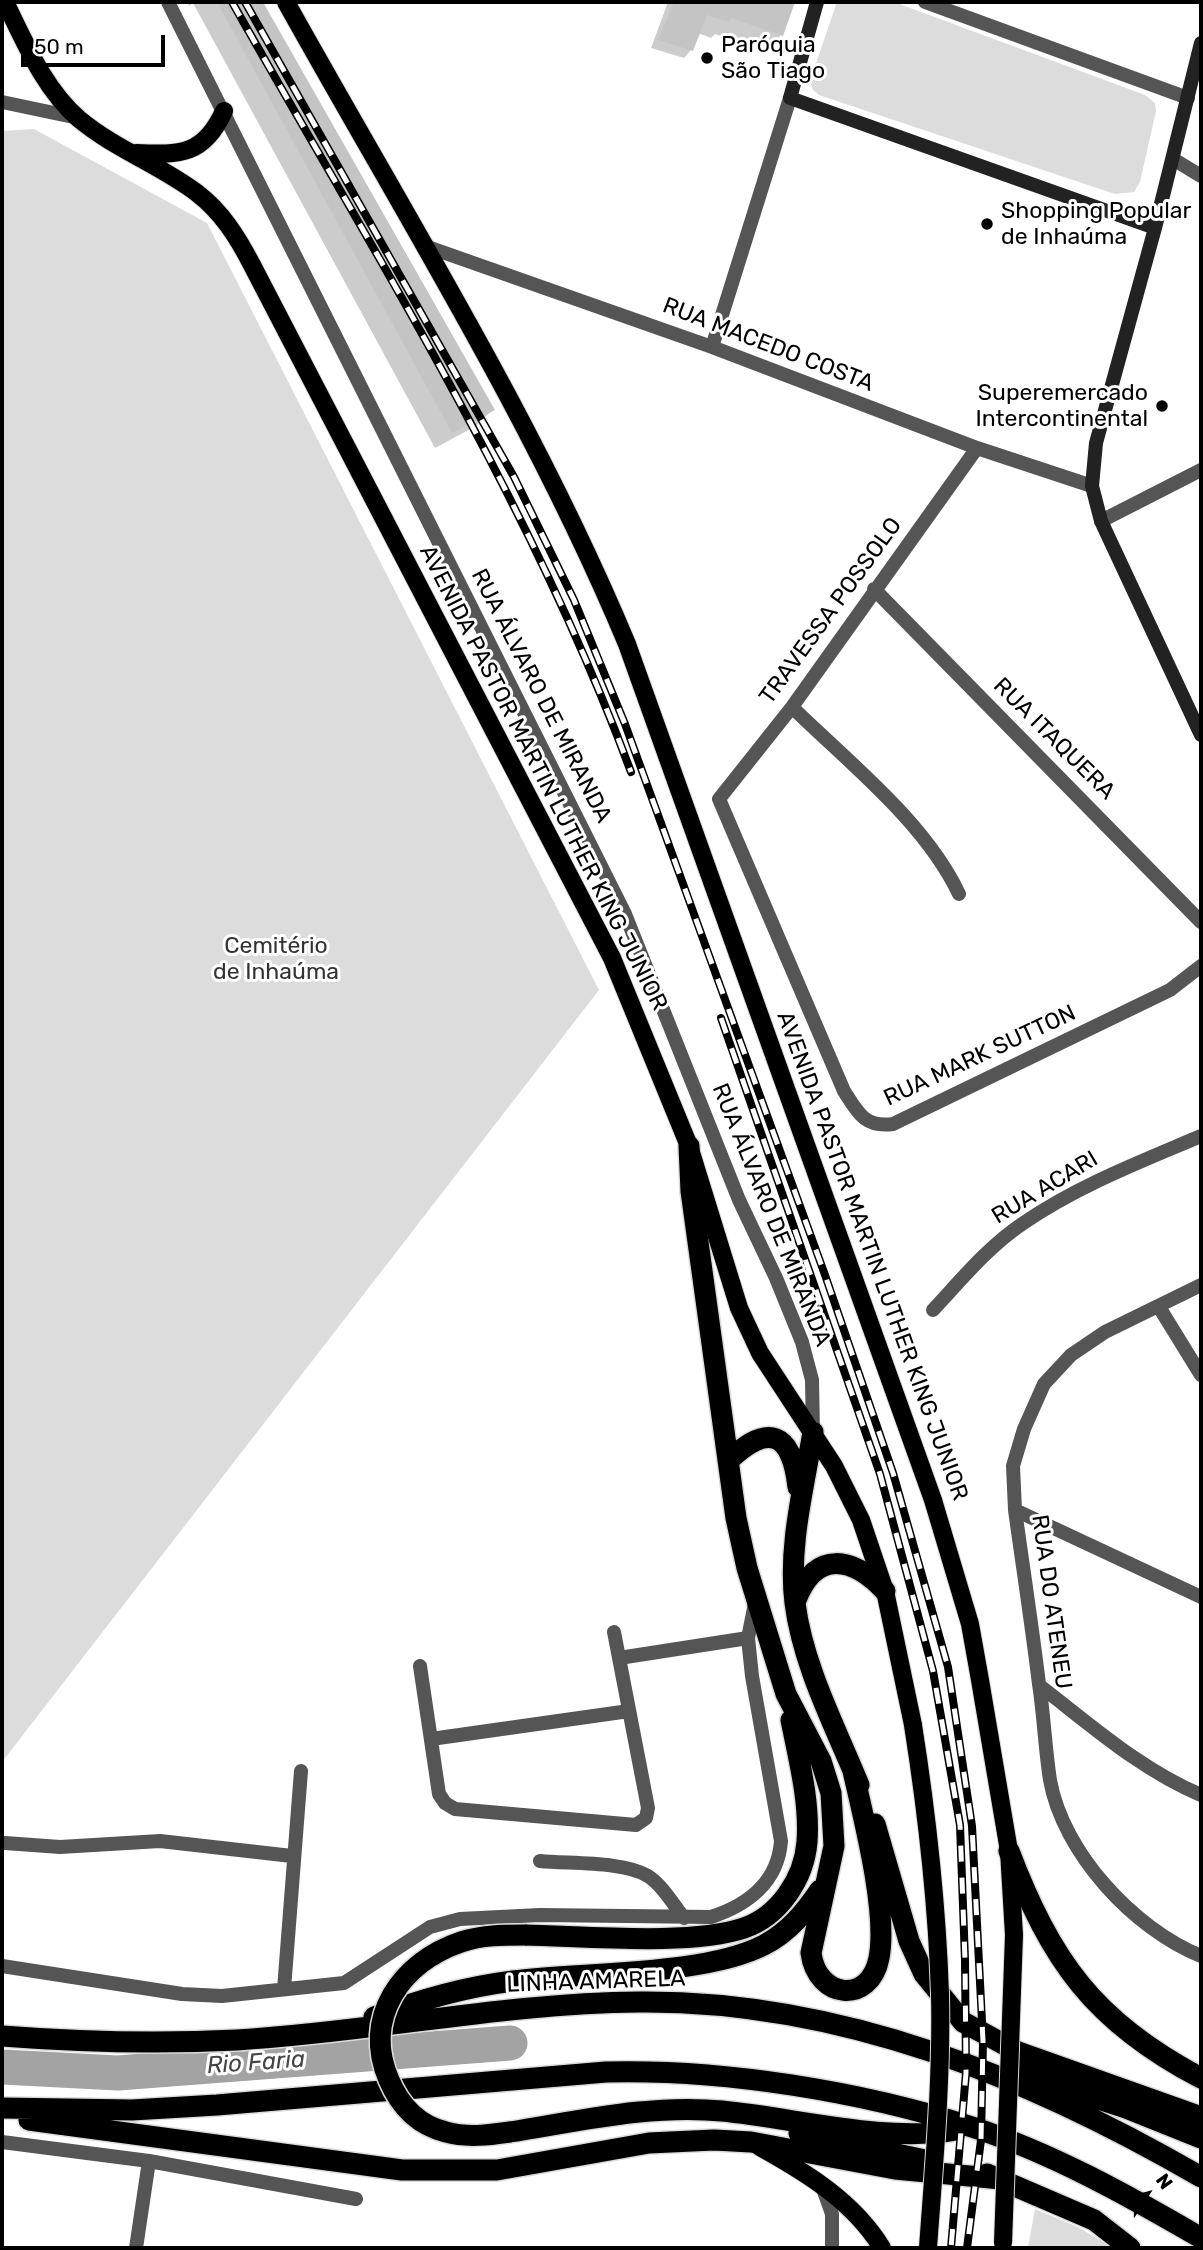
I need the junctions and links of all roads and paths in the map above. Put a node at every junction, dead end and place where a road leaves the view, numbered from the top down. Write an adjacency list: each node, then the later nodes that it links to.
1 (4, 2): 6 (street); 12 (main road, AVENIDA PASTOR MARTIN LUTHER KING JUNIOR)
2 (168, 2): 11 (street, RUA ÁLVARO DE MIRANDA)
3 (285, 2): 17 (main road, AVENIDA PASTOR MARTIN LUTHER KING JUNIOR)
4 (817, 2): 8 (main road)
5 (925, 2): 9 (street)
6 (2, 7)
7 (1201, 43): 9 (main road)
8 (790, 98): 16 (main road); 18 (street)
9 (1188, 98): 14 (main road)
10 (2, 102): 12 (street)
11 (224, 110): 13 (main road); 36 (street, RUA ÁLVARO DE MIRANDA)
12 (78, 118): 13 (main road, AVENIDA PASTOR MARTIN LUTHER KING JUNIOR)
13 (132, 153): 31 (main road, AVENIDA PASTOR MARTIN LUTHER KING JUNIOR)
14 (1173, 159): 15 (street); 16 (main road)
15 (1201, 176)
16 (1155, 228): 21 (main road)
17 (428, 247): 18 (street, RUA MACEDO COSTA); 56 (main road, AVENIDA PASTOR MARTIN LUTHER KING JUNIOR)
18 (712, 346): 19 (street, RUA MACEDO COSTA)
19 (977, 448): 21 (street, RUA MACEDO COSTA); 23 (street, TRAVESSA POSSOLO)
20 (1201, 470): 22 (street)
21 (1091, 486): 22 (main road)
22 (1101, 521): 25 (main road)
23 (874, 589): 24 (street, TRAVESSA POSSOLO); 28 (street, RUA ITAQUERA)
24 (792, 707): 26 (street, TRAVESSA POSSOLO); 27 (street)
25 (1201, 735)
26 (719, 799): 29 (street, RUA MARK SUTTON)
27 (959, 894)
28 (1201, 922)
29 (1201, 966)
30 (1201, 1136): 34 (street, RUA ACARI)
31 (689, 1146): 36 (main road, AVENIDA PASTOR MARTIN LUTHER KING JUNIOR); 37 (highway)
32 (1201, 1284): 33 (street, RUA DO ATENEU)
33 (1159, 1307): 35 (street); 39 (street, RUA DO ATENEU)
34 (933, 1310)
35 (1201, 1375)
36 (813, 1432): 38 (highway); 40 (main road, AVENIDA PASTOR MARTIN LUTHER KING JUNIOR)
37 (728, 1461): 38 (highway); 42 (highway)
38 (800, 1506): 43 (highway)
39 (1015, 1510): 41 (street); 48 (street, RUA DO ATENEU)
40 (885, 1591): 43 (highway); 86 (main road, AVENIDA PASTOR MARTIN LUTHER KING JUNIOR, bridge)
41 (1201, 1597)
42 (755, 1601): 45 (street); 49 (highway)
43 (795, 1601): 52 (highway)
44 (614, 1632): 46 (street)
45 (748, 1638): 46 (street); 60 (street)
46 (618, 1658): 50 (street)
47 (420, 1666): 51 (street)
48 (1040, 1686): 54 (street); 61 (street, RUA DO ATENEU)
49 (786, 1694): 59 (highway); 69 (highway, bridge)
50 (629, 1711): 51 (street); 51 (street)
51 (431, 1739)
52 (853, 1771): 59 (highway); 71 (highway)
53 (301, 1772): 57 (street)
54 (1201, 1795)
55 (5, 1843): 57 (street)
56 (1009, 1851): 67 (highway); 82 (main road, AVENIDA PASTOR MARTIN LUTHER KING JUNIOR, bridge)
57 (292, 1856): 63 (street)
58 (540, 1861): 60 (street)
59 (829, 1876): 64 (highway)
60 (684, 1918): 63 (street)
61 (1201, 1956)
62 (2, 1966): 63 (street)
63 (284, 1989)
64 (334, 2031): 65 (highway, LINHA AMARELA); 66 (highway, LINHA AMARELA)
65 (2, 2036)
66 (976, 2065): 73 (highway); 77 (highway, LINHA AMARELA)
67 (1201, 2078)
68 (2, 2108): 72 (highway)
69 (749, 2115): 72 (highway); 78 (highway)
70 (2, 2116): 75 (highway)
71 (1201, 2117)
72 (972, 2127): 81 (highway)
73 (1201, 2138)
74 (2, 2142): 76 (street)
75 (751, 2142): 78 (highway); 79 (main road)
76 (149, 2161): 80 (street); 83 (street)
77 (1201, 2177)
78 (1001, 2179): 87 (highway)
79 (822, 2186): 84 (street); 85 (main road)
80 (356, 2199)
81 (1201, 2238)
82 (1003, 2246)
83 (136, 2248)
84 (832, 2248)
85 (882, 2248)
86 (928, 2248)
87 (1130, 2248)

